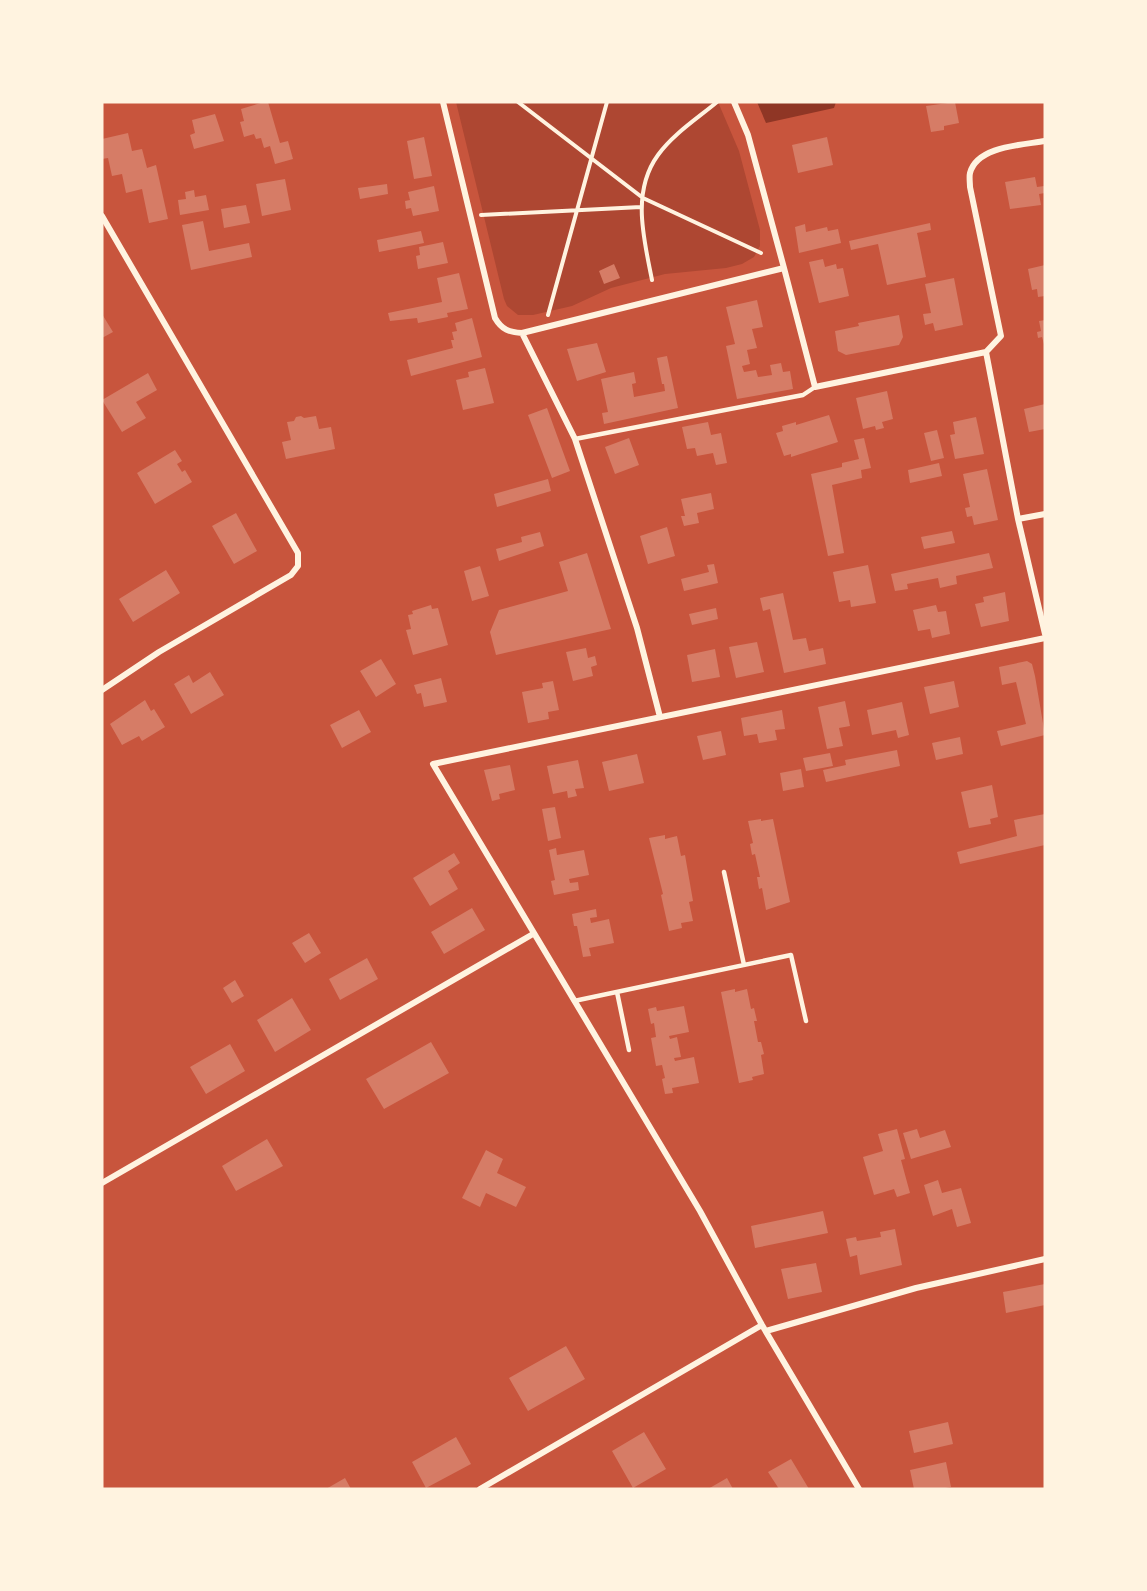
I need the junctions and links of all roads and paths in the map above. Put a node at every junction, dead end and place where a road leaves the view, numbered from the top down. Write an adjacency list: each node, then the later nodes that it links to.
1 (443, 102): 17 (street)
2 (518, 102): 7 (path)
3 (607, 102): 7 (path)
4 (717, 102): 8 (path)
5 (734, 102): 14 (street)
6 (1045, 141): 18 (street)
7 (591, 158): 8 (path); 10 (path)
8 (643, 198): 9 (path); 13 (path)
9 (641, 207): 10 (path); 15 (path)
10 (577, 210): 11 (path); 16 (path)
11 (481, 215)
12 (102, 216): 24 (street)
13 (761, 253)
14 (784, 268): 17 (street); 19 (street)
15 (652, 280)
16 (548, 315)
17 (522, 333): 20 (street)
18 (986, 352): 19 (street); 22 (street)
19 (814, 387): 20 (lane)
20 (576, 439): 25 (street)
21 (1045, 514): 22 (street)
22 (1018, 519): 23 (street)
23 (1045, 636): 25 (street)
24 (102, 690)
25 (660, 717): 27 (street)
26 (724, 872): 28 (lane)
27 (533, 934): 30 (street); 33 (street)
28 (744, 965): 29 (lane); 31 (lane)
29 (616, 992): 30 (lane); 32 (lane)
30 (574, 1001): 35 (street)
31 (806, 1021)
32 (629, 1050)
33 (102, 1183)
34 (1045, 1259): 35 (street)
35 (764, 1328): 36 (street); 37 (street)
36 (480, 1489)
37 (859, 1489)

